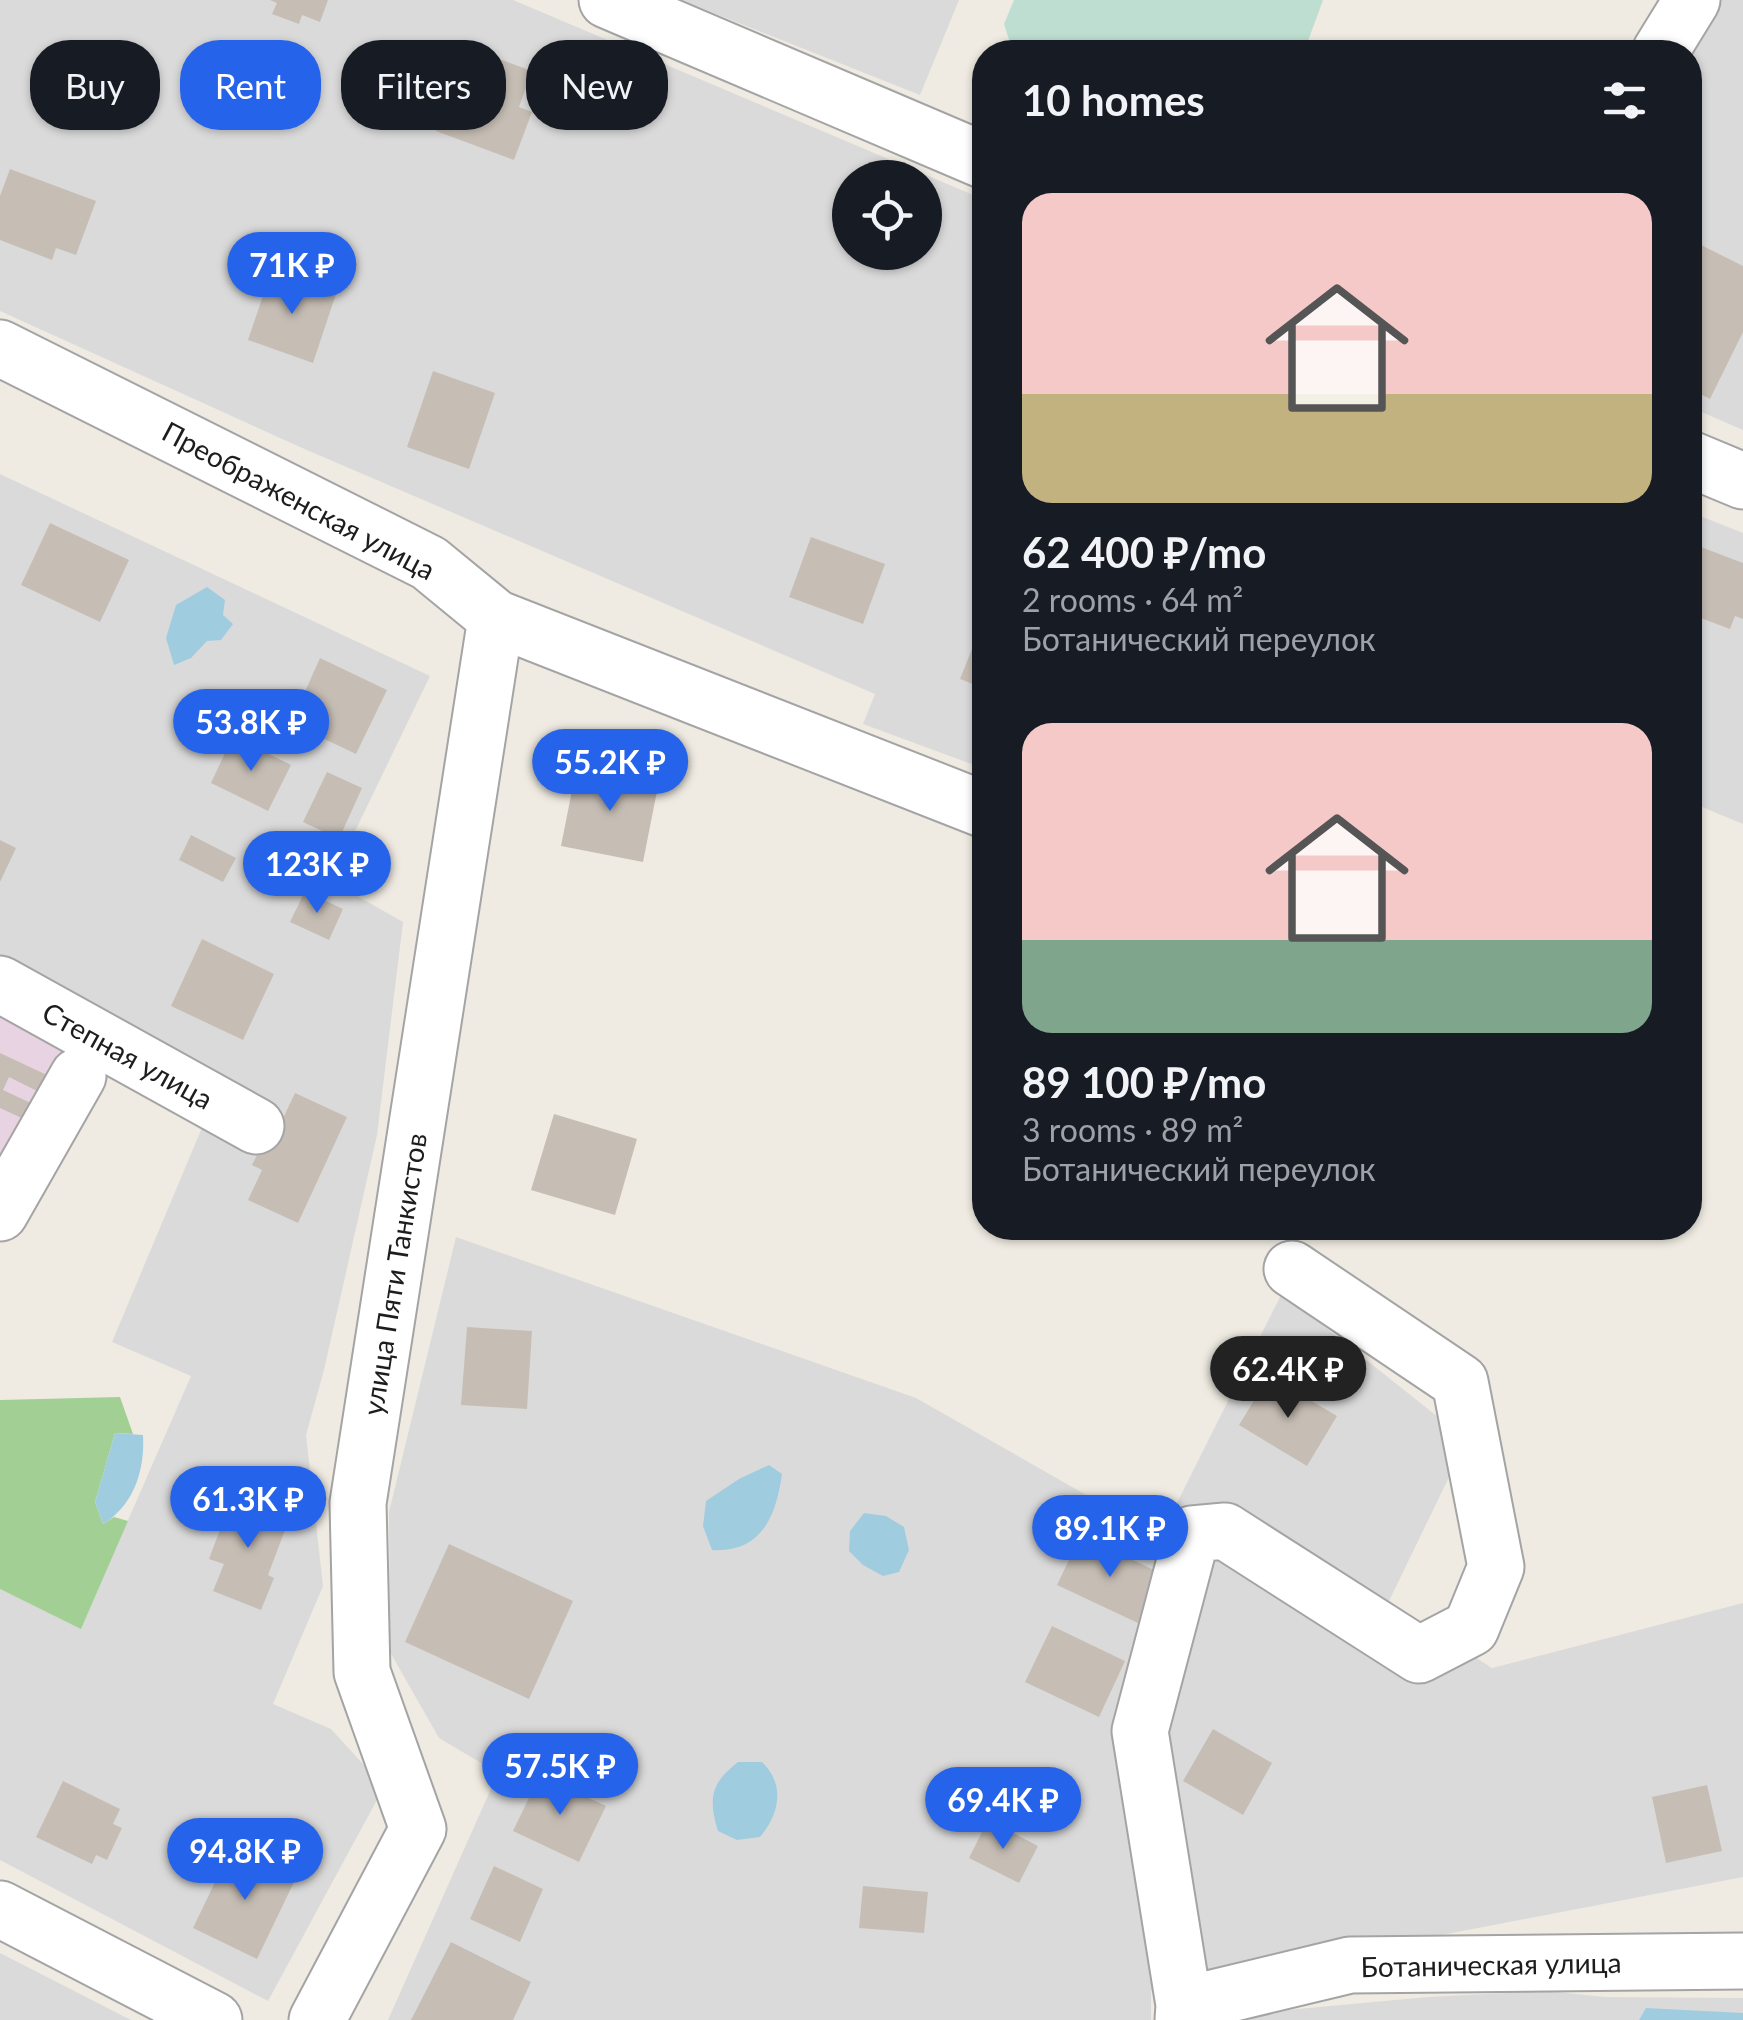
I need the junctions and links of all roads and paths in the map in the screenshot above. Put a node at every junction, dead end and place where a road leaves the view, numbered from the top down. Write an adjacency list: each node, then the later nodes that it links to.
1 (607, 0): 4 (street)
2 (1692, 0): 3 (street)
3 (1667, 40)
4 (972, 155)
5 (0, 348): 8 (street, Преображенская улица)
6 (1702, 464): 7 (street)
7 (1743, 480)
8 (496, 618): 9 (street, Преображенская улица); 19 (street, улица Пяти Танкистов)
9 (972, 805)
10 (0, 984): 12 (street, Степная улица)
11 (78, 1076): 13 (street)
12 (256, 1126)
13 (1, 1209)
14 (1292, 1269): 17 (street)
15 (0, 1909): 18 (street)
16 (1743, 1961): 17 (street, Ботаническая улица)
17 (1184, 2012)
18 (214, 2020)
19 (317, 2020)

